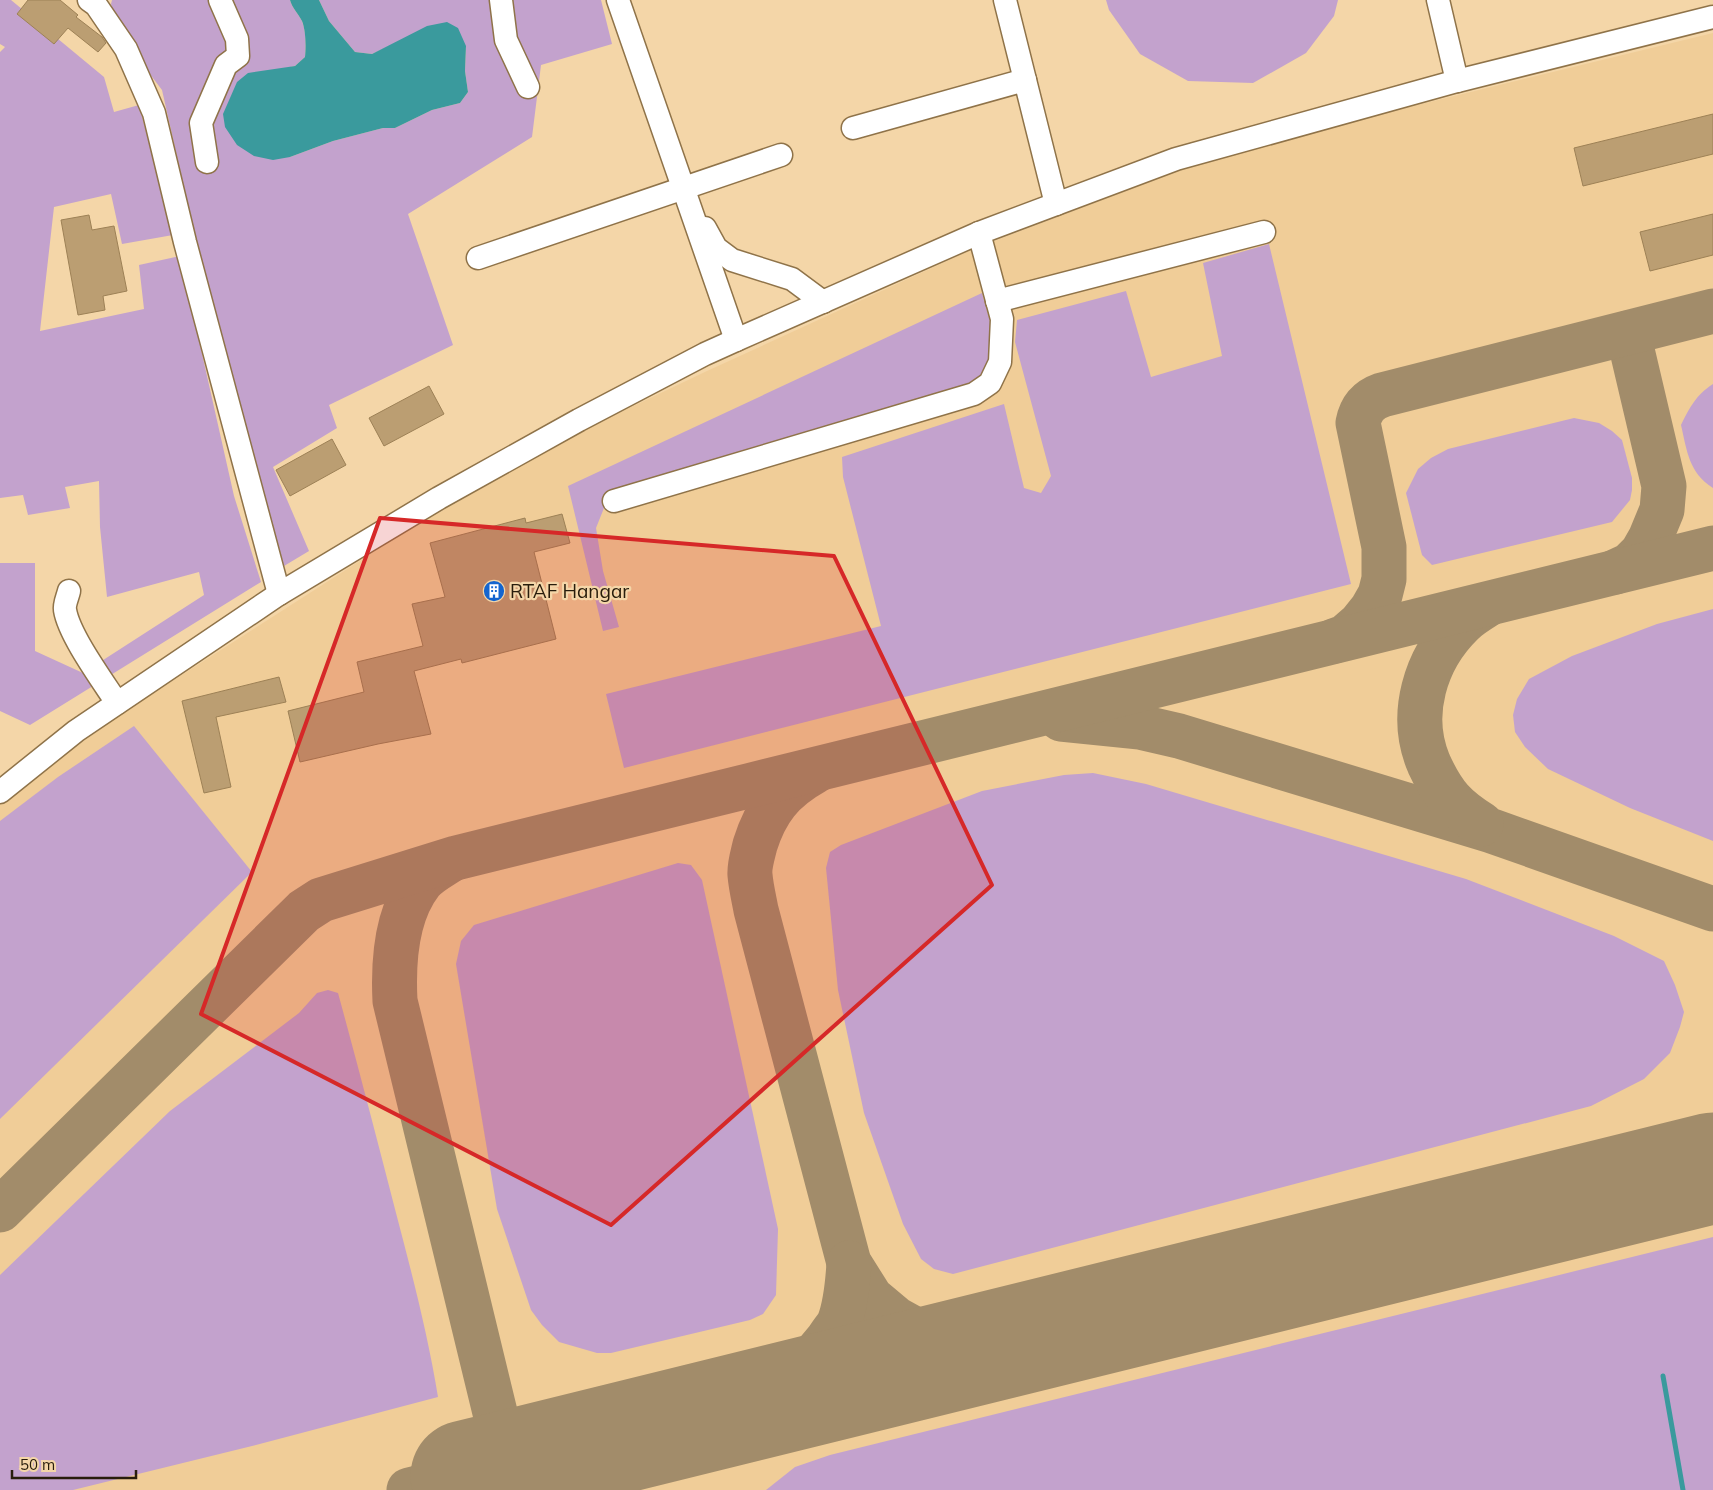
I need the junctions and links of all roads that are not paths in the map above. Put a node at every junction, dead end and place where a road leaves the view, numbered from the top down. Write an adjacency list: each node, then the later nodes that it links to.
1 (89, 0): 25 (street)
2 (220, 0): 13 (street)
3 (501, 0): 10 (street)
4 (618, 0): 14 (street)
5 (1005, 0): 8 (street)
6 (1438, 0): 9 (street)
7 (1713, 17): 9 (street)
8 (1025, 80): 11 (street); 15 (street)
9 (1457, 81): 15 (street)
10 (528, 87)
11 (852, 128)
12 (781, 155): 14 (street)
13 (206, 162)
14 (683, 188): 16 (street); 19 (street)
15 (1056, 204): 18 (street)
16 (692, 213): 21 (street); 22 (street)
17 (1264, 232): 20 (street)
18 (978, 234): 20 (street); 21 (street)
19 (478, 258)
20 (997, 301): 23 (street)
21 (823, 302): 22 (street)
22 (736, 340): 25 (street)
23 (614, 501)
24 (69, 590): 26 (street)
25 (279, 594): 26 (street)
26 (117, 703): 27 (street)
27 (0, 792)

